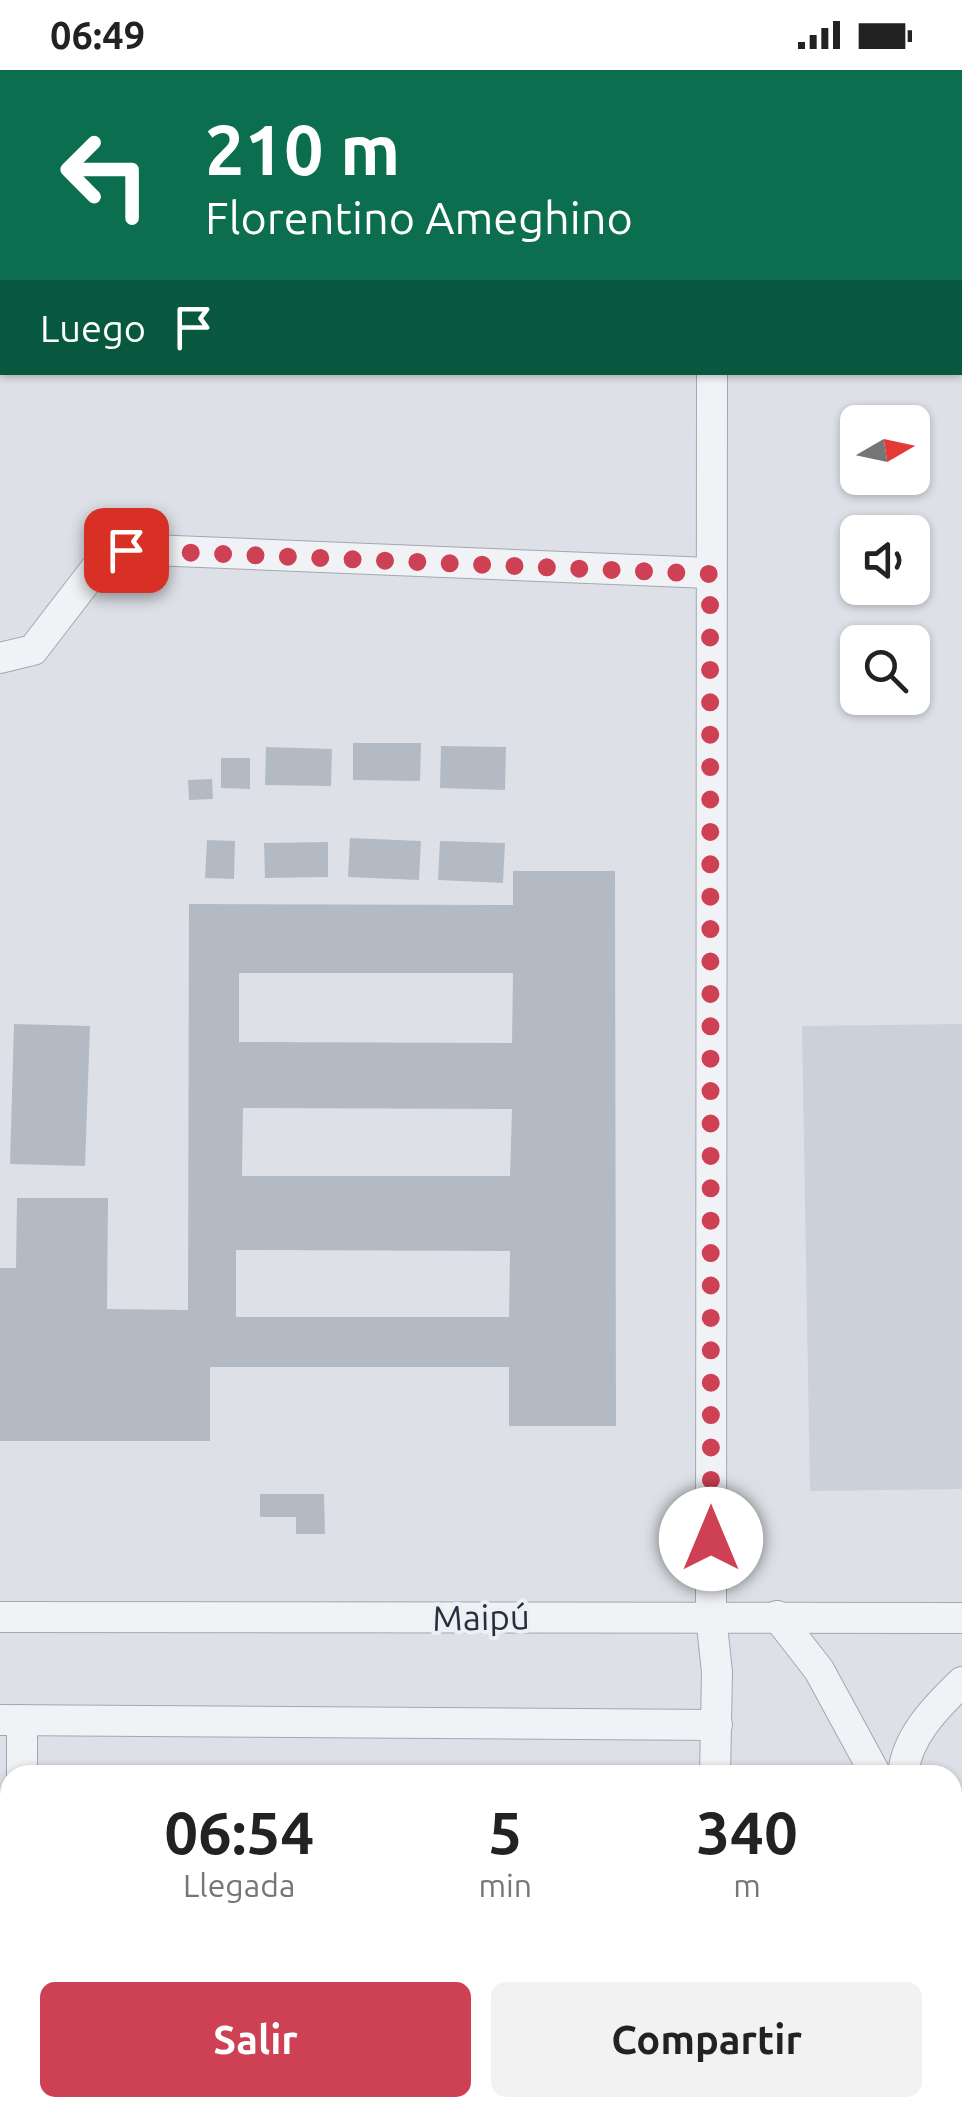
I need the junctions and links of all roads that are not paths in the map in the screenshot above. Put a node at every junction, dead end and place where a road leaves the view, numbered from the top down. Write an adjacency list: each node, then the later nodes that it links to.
1 (712, 375): 2 (street)
2 (710, 574): 3 (street); 5 (street)
3 (0, 658)
4 (0, 1616): 5 (street, Maipú)
5 (712, 1616): 6 (street, Maipú); 10 (street)
6 (777, 1616): 7 (street, Maipú); 13 (street)
7 (962, 1618)
8 (962, 1682): 14 (street)
9 (11, 1720): 10 (street); 11 (street)
10 (717, 1725): 12 (street)
11 (20, 1765)
12 (715, 1765)
13 (870, 1765)
14 (904, 1765)

